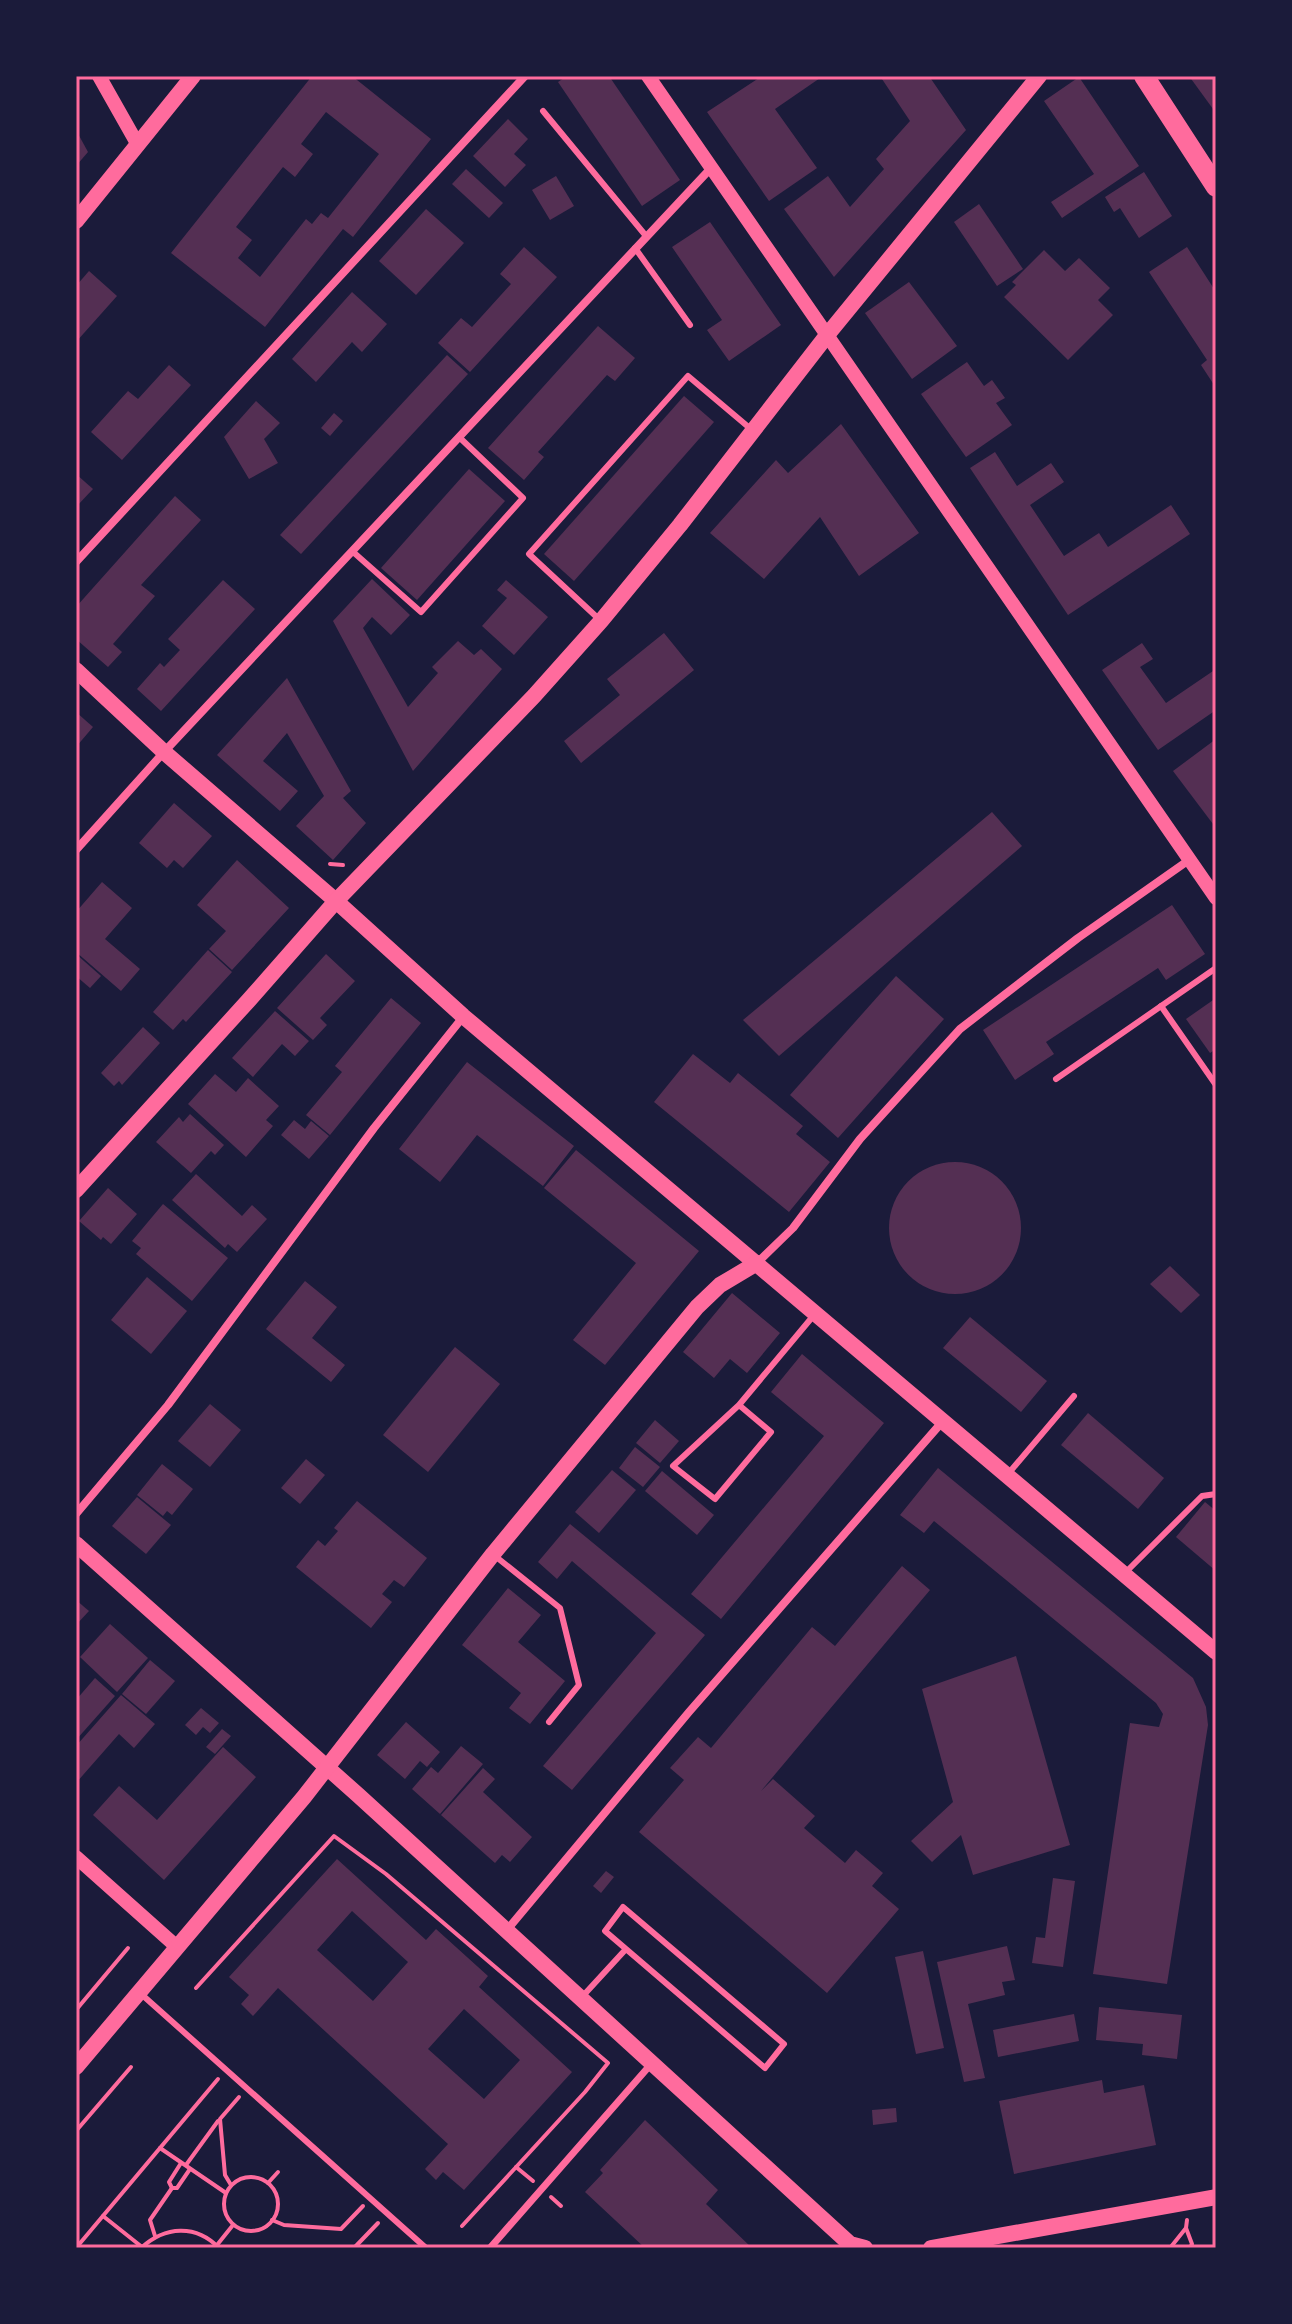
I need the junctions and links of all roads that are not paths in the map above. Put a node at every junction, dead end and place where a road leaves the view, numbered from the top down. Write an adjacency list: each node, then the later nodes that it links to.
1 (99, 76): 8 (street)
2 (193, 76): 8 (main road)
3 (525, 76): 19 (street)
4 (648, 76): 9 (street)
5 (1039, 76): 15 (main road)
6 (1144, 76): 10 (main road)
7 (543, 111): 12 (lane)
8 (138, 145): 11 (main road)
9 (712, 167): 12 (street); 15 (street)
10 (1216, 187)
11 (76, 221)
12 (646, 236): 13 (street)
13 (635, 248): 14 (lane); 17 (street)
14 (690, 325)
15 (828, 334): 16 (main road); 24 (street)
16 (752, 430): 20 (main road); 20 (lane)
17 (459, 437): 18 (street); 18 (lane)
18 (352, 551): 22 (street)
19 (76, 562)
20 (601, 621): 26 (main road)
21 (76, 670): 22 (main road)
22 (164, 752): 23 (street); 26 (main road)
23 (76, 850)
24 (1189, 860): 25 (street); 33 (street)
25 (1216, 898)
26 (336, 901): 29 (main road); 32 (main road)
27 (1216, 968): 28 (lane)
28 (1161, 1006): 30 (lane); 31 (lane)
29 (463, 1016): 33 (main road); 40 (street)
30 (1056, 1079)
31 (1216, 1085)
32 (76, 1190)
33 (757, 1263): 34 (main road); 42 (main road)
34 (816, 1312): 36 (lane); 37 (main road)
35 (1074, 1396): 38 (lane)
36 (739, 1405): 36 (lane)
37 (944, 1421): 38 (main road); 48 (street)
38 (1008, 1474): 43 (main road)
39 (1216, 1494): 43 (lane)
40 (76, 1514)
41 (76, 1544): 46 (main road)
42 (493, 1554): 45 (lane); 46 (main road)
43 (1125, 1573): 44 (main road)
44 (1216, 1652)
45 (549, 1722)
46 (326, 1767): 48 (main road); 49 (main road)
47 (76, 1857): 49 (street)
48 (506, 1931): 52 (main road)
49 (177, 1947): 51 (main road)
50 (626, 1949): 50 (lane); 52 (lane)
51 (140, 1993): 54 (main road); 56 (lane)
52 (581, 1998): 53 (main road)
53 (652, 2062): 57 (street); 58 (main road)
54 (76, 2067)
55 (1216, 2197): 59 (main road)
56 (426, 2248)
57 (490, 2248)
58 (865, 2248)
59 (931, 2248)

